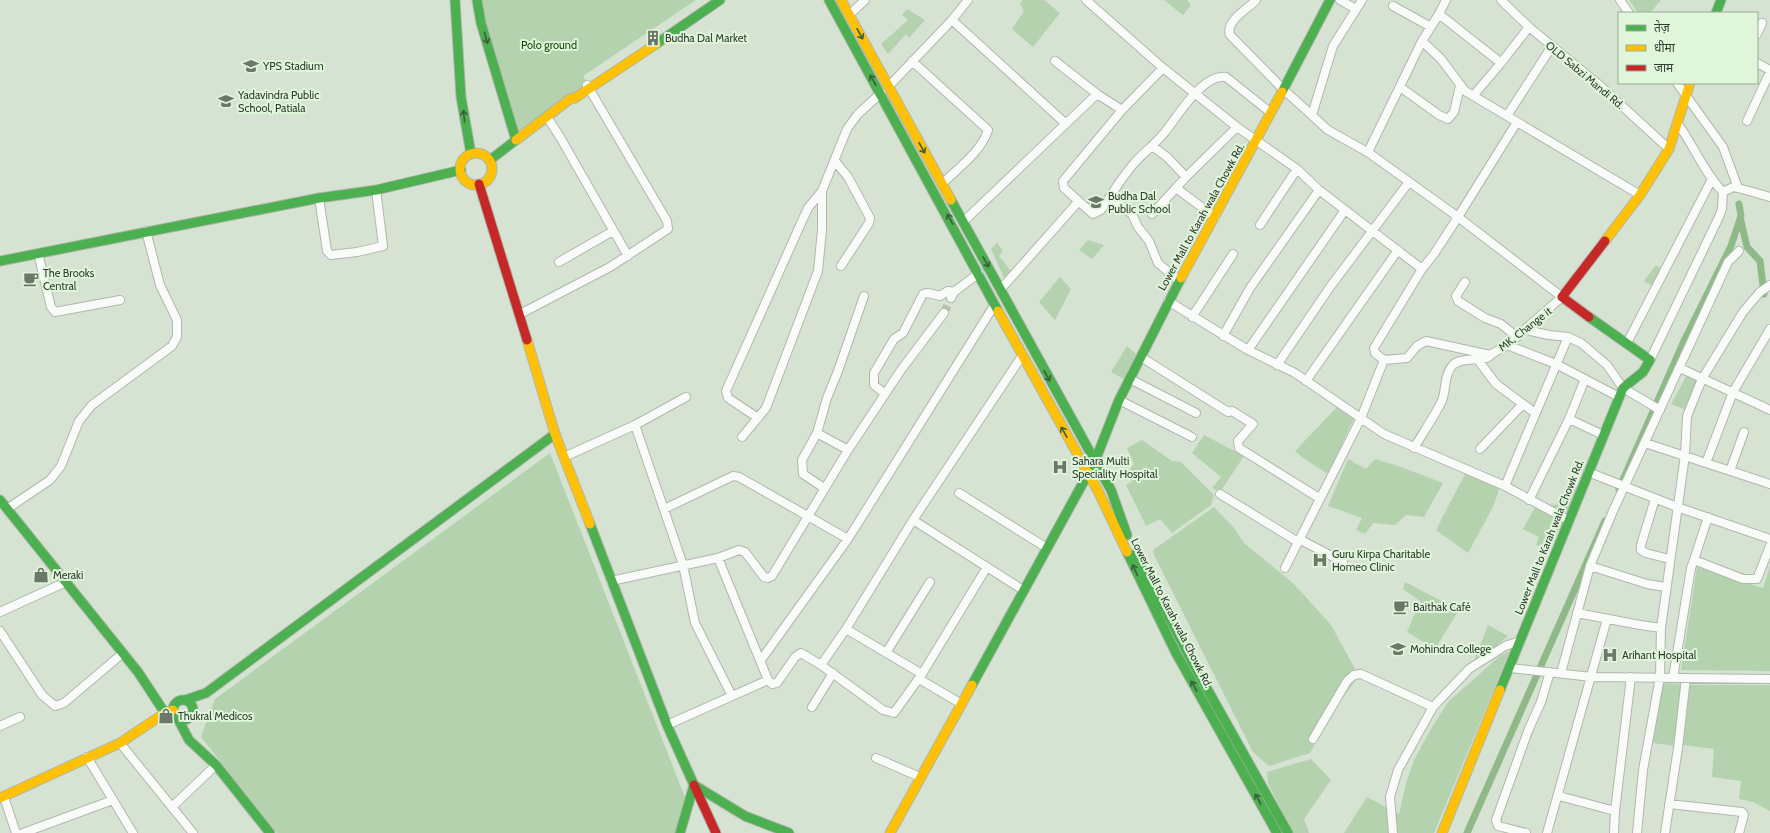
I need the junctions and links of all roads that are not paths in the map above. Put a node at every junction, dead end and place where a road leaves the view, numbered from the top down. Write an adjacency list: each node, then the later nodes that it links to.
1 (455, 0): 64 (main road, one-way to 1)
2 (477, 0): 59 (main road, one-way to 59)
3 (713, 0): 39 (main road)
4 (720, 0): 39 (main road)
5 (829, 0): 44 (main road, one-way to 5)
6 (841, 0): 23 (main road)
7 (865, 0): 23 (street)
8 (968, 0): 24 (street)
9 (1086, 0): 35 (street)
10 (1256, 0): 43 (street, MK, Change it)
11 (1330, 0): 43 (main road, Lower Mall to Karah wala Chowk Rd.)
12 (1340, 0): 19 (street)
13 (1362, 0): 19 (street)
14 (1446, 0): 22 (street)
15 (1501, 0): 27 (street, OLD Sabzi Mandi Rd.)
16 (1620, 0): 20 (street)
17 (1721, 0): 21 (main road)
18 (1393, 6): 26 (street)
19 (1356, 9): 51 (street)
20 (1628, 12)
21 (1716, 12)
22 (1439, 14): 26 (street); 33 (street)
23 (849, 15): 40 (main road, one-way to 40)
24 (952, 20): 31 (street); 56 (street)
25 (1762, 23): 28 (street)
26 (1431, 27): 29 (street)
27 (1529, 27): 30 (street, OLD Sabzi Mandi Rd.); 33 (street)
28 (1758, 32)
29 (1422, 41): 41 (street); 42 (street)
30 (1552, 46): 52 (street); 62 (street, OLD Sabzi Mandi Rd.)
31 (912, 61): 40 (street); 73 (street)
32 (1054, 61): 46 (street)
33 (1501, 63): 48 (street)
34 (1758, 64): 36 (street)
35 (1163, 68): 45 (street); 49 (street)
36 (1770, 71): 54 (street)
37 (1678, 84): 47 (street)
38 (1690, 84): 47 (main road)
39 (588, 86): 53 (main road); 97 (street)
40 (889, 86): 73 (main road, one-way to 73)
41 (1460, 86): 42 (street); 48 (street)
42 (1400, 87): 63 (street)
43 (1284, 89): 50 (main road, Lower Mall to Karah wala Chowk Rd.); 51 (street, MK, Change it)
44 (880, 93): 66 (street); 102 (main road, one-way to 44)
45 (1195, 93): 50 (street); 58 (street); 61 (street)
46 (1096, 94): 49 (street); 56 (street)
47 (1686, 95): 57 (main road); 75 (street)
48 (1473, 96): 52 (street)
49 (1122, 110): 83 (street)
50 (1271, 113): 60 (main road, Lower Mall to Karah wala Chowk Rd.)
51 (1312, 115): 63 (street, MK, Change it)
52 (1506, 116): 55 (street)
53 (547, 117): 59 (main road); 91 (street)
54 (1747, 121)
55 (1517, 122): 79 (street); 87 (street)
56 (1065, 123): 88 (street)
57 (1678, 124): 62 (main road); 70 (street)
58 (1237, 127): 60 (street); 69 (street)
59 (516, 140): 65 (main road)
60 (1256, 142): 67 (street); 86 (main road, Lower Mall to Karah wala Chowk Rd.)
61 (1152, 146): 69 (street); 80 (street)
62 (1669, 149): 79 (main road)
63 (1368, 152): 71 (street, MK, Change it)
64 (471, 154): 65 (main road); 68 (main road)
65 (490, 160): 72 (main road)
66 (835, 161): 78 (street); 100 (street)
67 (1297, 169): 77 (street); 89 (street)
68 (460, 170): 72 (main road); 76 (main road)
69 (1186, 176): 74 (street)
70 (1711, 181): 75 (street); 122 (street)
71 (1410, 182): 87 (street, MK, Change it); 92 (street)
72 (479, 184): 113 (main road)
73 (942, 184): 88 (main road)
74 (1176, 188): 85 (street); 86 (street)
75 (1730, 189): 81 (street); 130 (street)
76 (376, 190): 82 (main road); 82 (street)
77 (1319, 190): 84 (street); 119 (street)
78 (822, 191): 149 (street); 149 (street)
79 (1640, 195): 108 (main road)
80 (1110, 197): 83 (street); 103 (street)
81 (1770, 197)
82 (319, 198): 90 (main road)
83 (1078, 202): 106 (street)
84 (1345, 210): 92 (street); 124 (street)
85 (1152, 214)
86 (1215, 217): 103 (main road, Lower Mall to Karah wala Chowk Rd.)
87 (1458, 217): 101 (street); 108 (street, MK, Change it)
88 (963, 222): 106 (main road, one-way to 106)
89 (1260, 225)
90 (146, 231): 95 (main road); 182 (street)
91 (613, 231): 97 (street); 99 (street)
92 (1373, 231): 93 (street); 132 (street)
93 (1398, 250): 101 (street); 137 (street)
94 (1739, 251): 133 (street)
95 (38, 253): 98 (main road); 109 (street)
96 (1233, 254): 115 (street)
97 (628, 256): 113 (street)
98 (0, 261)
99 (559, 262)
100 (841, 266)
101 (1422, 268): 128 (street)
102 (979, 273): 111 (main road); 140 (street)
103 (1179, 281): 110 (main road, Lower Mall to Karah wala Chowk Rd.)
104 (1465, 282): 120 (street)
105 (1770, 285): 136 (street)
106 (1000, 290): 114 (main road)
107 (864, 296): 154 (street)
108 (1562, 297): 118 (street, MK, Change it); 122 (main road)
109 (120, 300)
110 (1168, 301): 115 (street); 127 (main road, Lower Mall to Karah wala Chowk Rd.)
111 (995, 304): 116 (main road); 188 (street)
112 (944, 313): 140 (street)
113 (520, 314): 155 (main road)
114 (1015, 317): 116 (main road); 165 (main road, one-way to 165)
115 (1192, 317): 119 (street)
116 (1005, 323): 126 (main road)
117 (1770, 329): 139 (street)
118 (1526, 330): 120 (street, MK, Change it); 121 (street)
119 (1223, 336): 124 (street)
120 (1517, 337): 123 (street, MK, Change it)
121 (1568, 337): 131 (street); 138 (street)
122 (1627, 343): 130 (main road)
123 (1507, 346): 125 (street, MK, Change it); 131 (street)
124 (1248, 350): 132 (street)
125 (1490, 355): 128 (street, MK, Change it); 129 (street)
126 (1022, 356): 167 (main road, one-way to 126); 185 (street)
127 (1141, 357): 134 (main road, Lower Mall to Karah wala Chowk Rd.); 176 (street)
128 (1384, 360): 150 (street)
129 (1478, 360): 144 (street); 160 (street)
130 (1650, 360): 138 (main road, Lower Mall to Karah wala Chowk Rd.)
131 (1556, 364): 135 (street); 148 (street)
132 (1277, 365): 137 (street)
133 (1680, 368): 136 (street); 145 (street)
134 (1130, 379): 143 (main road, Lower Mall to Karah wala Chowk Rd.); 147 (street)
135 (1585, 379): 142 (street); 151 (street)
136 (1702, 379): 139 (street); 163 (street)
137 (1306, 381): 150 (street)
138 (1623, 388): 142 (main road, Lower Mall to Karah wala Chowk Rd.); 145 (street)
139 (1733, 392): 146 (street); 166 (street)
140 (885, 394): 162 (street)
141 (686, 397): 152 (street)
142 (1619, 397): 156 (main road, Lower Mall to Karah wala Chowk Rd.)
143 (1119, 400): 158 (street); 165 (main road, Lower Mall to Karah wala Chowk Rd.)
144 (1522, 404): 148 (street); 161 (street)
145 (1657, 409): 159 (street)
146 (1770, 410)
147 (1196, 413)
148 (1535, 413): 172 (street)
149 (758, 418): 157 (street)
150 (1361, 418): 160 (street); 176 (street)
151 (1569, 419): 156 (street); 179 (street)
152 (635, 425): 164 (street); 181 (street)
153 (1744, 432): 168 (street)
154 (817, 433): 162 (street); 173 (street)
155 (555, 434): 164 (main road); 230 (main road)
156 (1603, 435): 169 (main road, Lower Mall to Karah wala Chowk Rd.)
157 (742, 437)
158 (1192, 437)
159 (1645, 443): 163 (street); 171 (street)
160 (1414, 448): 172 (street)
161 (1480, 449)
162 (848, 450): 173 (street)
163 (1685, 455): 166 (street); 180 (street)
164 (564, 457): 200 (main road)
165 (1093, 458): 167 (main road, Lower Mall to Karah wala Chowk Rd.); 210 (main road)
166 (1706, 463): 168 (street)
167 (1086, 469): 190 (main road); 204 (main road); 210 (main road, Lower Mall to Karah wala Chowk Rd., one-way to 167)
168 (1730, 471): 170 (street)
169 (1588, 472): 171 (street); 186 (main road, Lower Mall to Karah wala Chowk Rd.)
170 (1770, 484)
171 (1618, 485): 177 (street); 197 (street)
172 (1505, 486): 179 (street)
173 (824, 488): 183 (street)
174 (959, 493): 190 (street)
175 (1220, 494): 189 (street)
176 (1319, 498): 189 (street)
177 (1655, 499): 180 (street); 193 (street)
178 (0, 500): 182 (main road)
179 (1529, 500): 186 (street)
180 (1677, 507): 184 (street); 193 (street)
181 (664, 509): 183 (street); 196 (street)
182 (8, 510): 201 (main road)
183 (807, 516): 188 (street); 192 (street)
184 (1708, 517): 187 (street); 194 (street)
185 (913, 520): 198 (street); 209 (street)
186 (1568, 520): 212 (main road, Lower Mall to Karah wala Chowk Rd.)
187 (1770, 539)
188 (848, 540): 215 (street)
189 (1298, 540): 195 (street); 199 (street)
190 (1042, 545): 204 (main road)
191 (1770, 546): 194 (street)
192 (718, 558): 196 (street); 215 (street)
193 (1669, 558): 203 (street)
194 (1694, 560): 225 (street)
195 (1343, 562)
196 (683, 565): 200 (street); 231 (street)
197 (1590, 566): 203 (street); 206 (street)
198 (987, 567): 204 (street); 221 (street)
199 (1285, 568)
200 (611, 581): 240 (main road)
201 (66, 582): 205 (street); 213 (main road)
202 (930, 582): 214 (street)
203 (1665, 587): 208 (street)
204 (1021, 588): 233 (main road)
205 (0, 612)
206 (1577, 613): 207 (street); 220 (street)
207 (1607, 619): 208 (street); 222 (street)
208 (1661, 628): 224 (street)
209 (846, 629): 214 (street); 216 (street)
210 (1169, 629): 267 (main road, Lower Mall to Karah wala Chowk Rd., one-way to 210); 268 (main road)
211 (0, 631): 213 (street)
212 (1520, 641): 217 (main road, Lower Mall to Karah wala Chowk Rd.); 235 (street)
213 (123, 653): 229 (main road)
214 (886, 653): 221 (street)
215 (761, 660): 228 (street)
216 (821, 665): 219 (street); 228 (street)
217 (1510, 668): 218 (street); 270 (main road, Lower Mall to Karah wala Chowk Rd.)
218 (1546, 672): 220 (street); 271 (street)
219 (833, 673): 221 (street); 234 (street)
220 (1561, 674): 222 (street)
221 (920, 677): 233 (street)
222 (1592, 677): 223 (street); 250 (street)
223 (1631, 677): 224 (street); 255 (street)
224 (1660, 677): 225 (street); 274 (street)
225 (1673, 678): 226 (street)
226 (1686, 678): 227 (street); 253 (street)
227 (1770, 679)
228 (768, 680): 231 (street)
229 (150, 690): 236 (main road); 236 (main road)
230 (206, 693): 232 (main road); 237 (main road)
231 (732, 696): 240 (street)
232 (185, 700): 236 (main road); 237 (main road)
233 (958, 702): 248 (main road)
234 (812, 707)
235 (1433, 707): 242 (street); 269 (street)
236 (171, 709): 239 (main road); 244 (main road)
237 (192, 715): 239 (main road); 243 (main road)
238 (20, 717): 241 (street)
239 (178, 719): 243 (main road)
240 (667, 725): 249 (main road)
241 (0, 726)
242 (1313, 739)
243 (190, 740): 247 (main road)
244 (120, 742): 245 (main road); 254 (street)
245 (87, 757): 251 (main road); 252 (street)
246 (876, 758): 248 (street)
247 (216, 765): 254 (street); 261 (main road)
248 (917, 776): 265 (main road); 266 (main road)
249 (694, 784): 262 (main road); 263 (main road); 264 (main road)
250 (1559, 796): 255 (street); 272 (street)
251 (2, 798): 257 (street)
252 (113, 800): 258 (street); 259 (street)
253 (1668, 804): 256 (street); 275 (street)
254 (172, 807): 260 (street)
255 (1615, 811): 273 (street)
256 (1740, 832)
257 (16, 833)
258 (23, 833)
259 (133, 833)
260 (193, 833)
261 (270, 833)
262 (680, 833)
263 (716, 833)
264 (790, 833)
265 (882, 833)
266 (890, 833)
267 (1277, 833)
268 (1288, 833)
269 (1393, 833)
270 (1442, 833)
271 (1526, 833)
272 (1547, 833)
273 (1614, 833)
274 (1637, 833)
275 (1665, 833)

